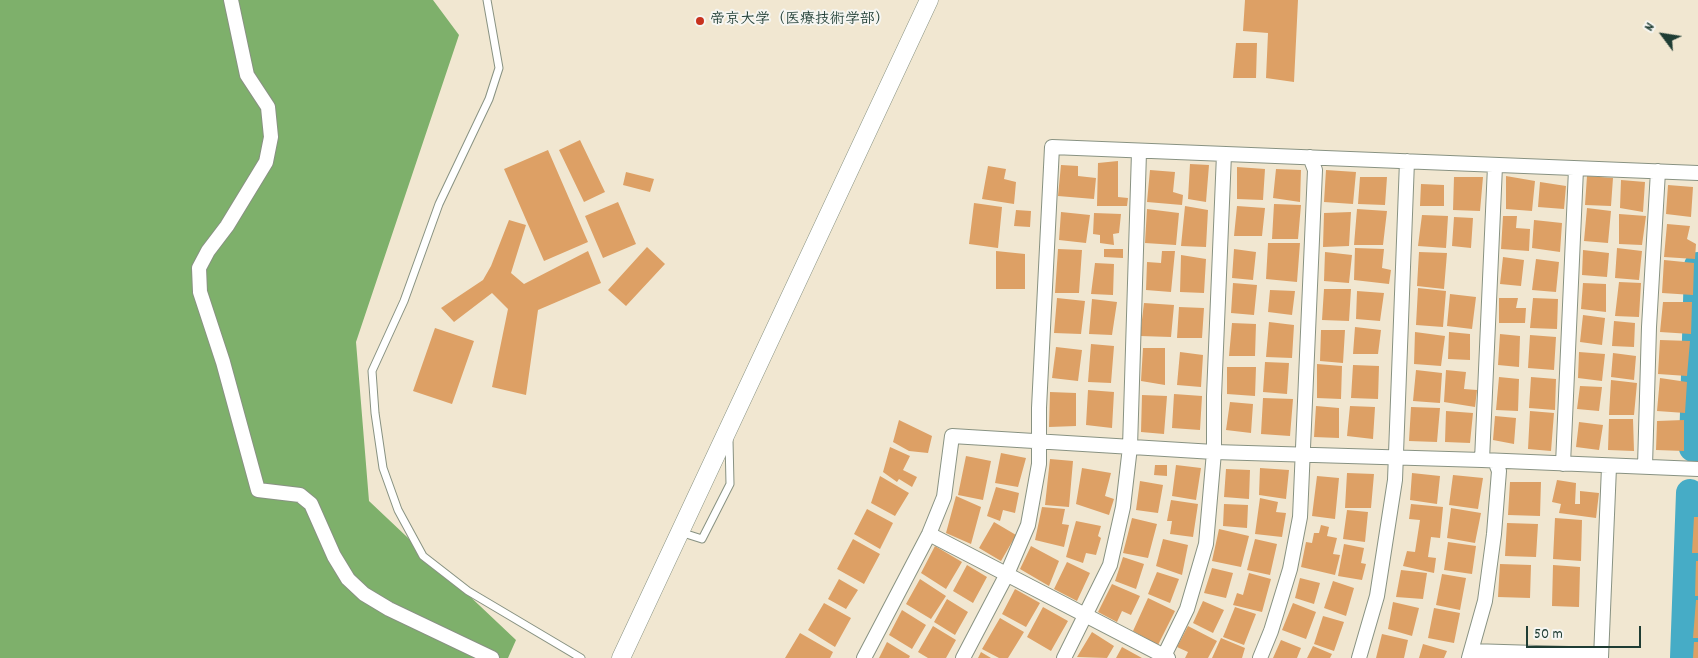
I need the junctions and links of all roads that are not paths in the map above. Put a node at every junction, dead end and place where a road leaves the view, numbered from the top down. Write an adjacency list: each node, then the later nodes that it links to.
1 (230, 0): 30 (street)
2 (487, 0): 31 (lane)
3 (929, 0): 12 (street)
4 (1139, 152): 5 (street); 13 (street); 14 (street)
5 (1224, 154): 6 (street); 15 (street)
6 (1310, 157): 7 (street); 16 (street)
7 (1407, 161): 8 (street); 17 (street)
8 (1495, 166): 9 (street); 18 (street)
9 (1576, 169): 10 (street); 19 (street)
10 (1658, 172): 11 (street); 20 (street)
11 (1695, 173)
12 (729, 426): 23 (street); 23 (lane)
13 (1040, 441): 14 (street); 24 (street); 25 (street)
14 (1130, 446): 15 (street); 26 (street)
15 (1214, 452): 16 (street); 28 (street)
16 (1303, 453): 17 (street); 36 (street)
17 (1395, 456): 18 (street); 37 (street)
18 (1488, 461): 19 (street); 27 (street)
19 (1564, 464): 21 (street)
20 (1646, 466): 21 (street); 22 (street)
21 (1609, 467): 29 (street)
22 (1698, 469)
23 (680, 532): 32 (street)
24 (929, 534): 25 (street); 33 (street)
25 (1007, 574): 26 (street); 34 (street)
26 (1086, 616): 28 (street); 35 (street)
27 (1470, 655): 29 (street)
28 (1165, 657)
29 (1601, 657)
30 (492, 658)
31 (581, 658)
32 (621, 658)
33 (864, 658)
34 (964, 658)
35 (1064, 658)
36 (1260, 658)
37 (1359, 658)

